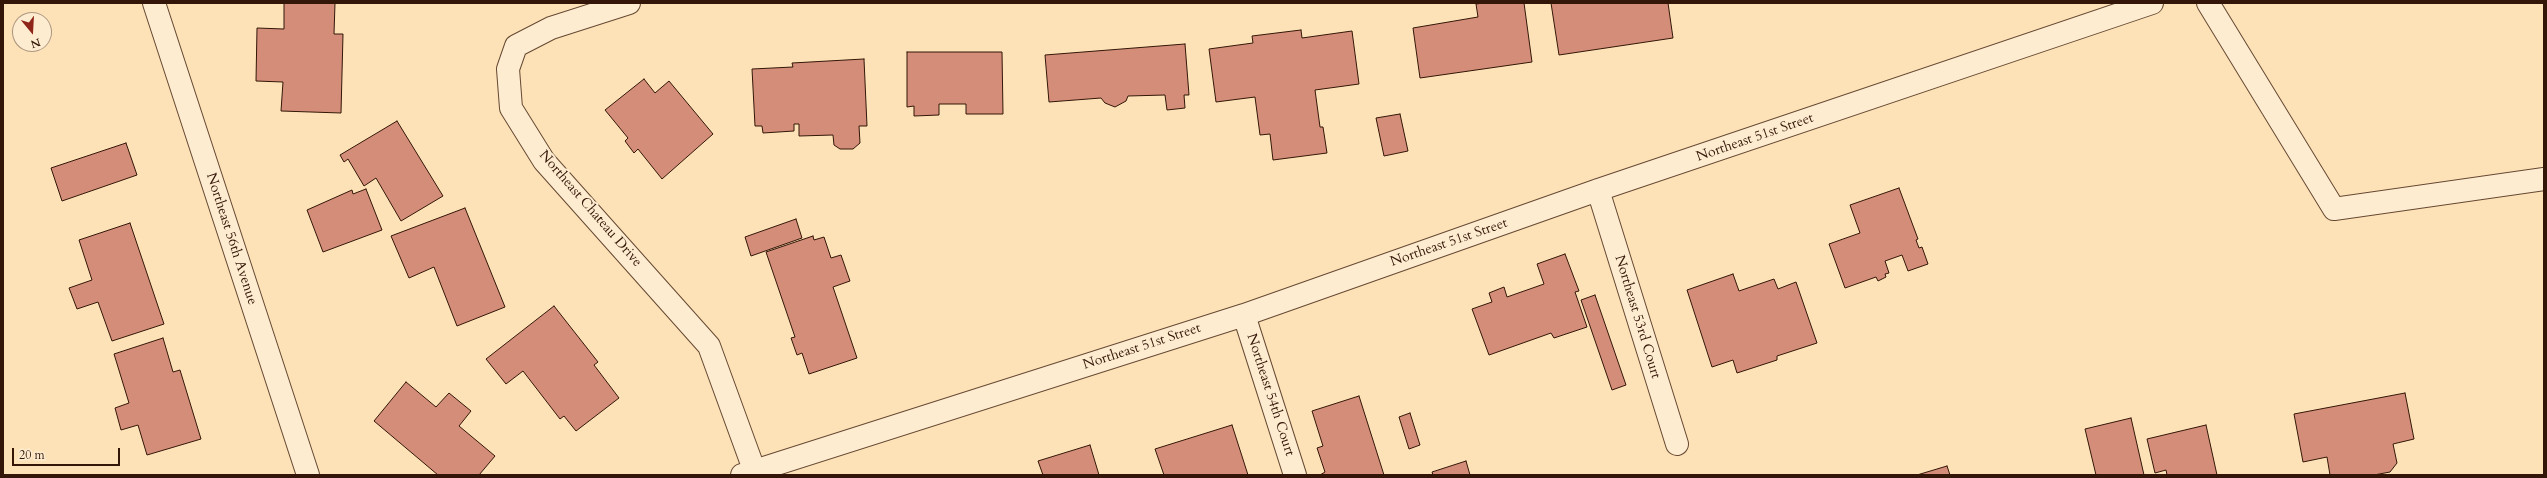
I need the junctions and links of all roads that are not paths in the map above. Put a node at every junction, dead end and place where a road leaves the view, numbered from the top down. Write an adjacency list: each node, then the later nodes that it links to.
1 (154, 3): 10 (street, Northeast 56th Avenue)
2 (629, 3): 9 (street, Northeast Chateau Drive)
3 (2152, 3): 6 (street, Northeast 51st Street)
4 (2208, 3): 5 (street)
5 (2544, 179)
6 (1598, 190): 7 (street, Northeast 51st Street); 8 (street, Northeast 53rd Court)
7 (1244, 315): 9 (street, Northeast 51st Street); 11 (street, Northeast 54th Court)
8 (1677, 444)
9 (751, 474)
10 (308, 475)
11 (1295, 475)

